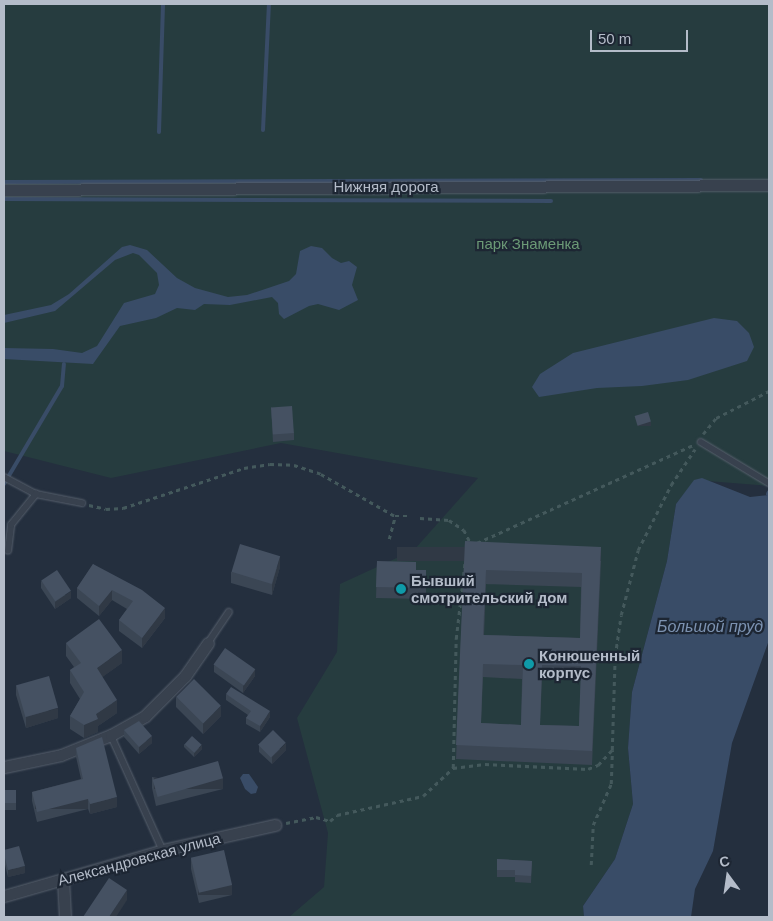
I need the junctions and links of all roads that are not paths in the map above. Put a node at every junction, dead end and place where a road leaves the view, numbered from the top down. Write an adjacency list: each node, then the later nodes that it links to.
1 (769, 185): 2 (street, Нижняя дорога)
2 (4, 190)
3 (701, 442): 5 (lane)
4 (4, 477): 6 (lane)
5 (769, 483)
6 (36, 494): 7 (lane); 8 (lane)
7 (82, 503)
8 (8, 551)
9 (229, 612): 10 (lane)
10 (208, 643): 11 (street)
11 (111, 735): 12 (street); 14 (lane)
12 (4, 767)
13 (275, 825): 14 (street, Александровская улица)
14 (163, 850): 15 (street, Александровская улица)
15 (63, 879): 16 (street, Александровская улица); 17 (street)
16 (4, 896)
17 (65, 917)

